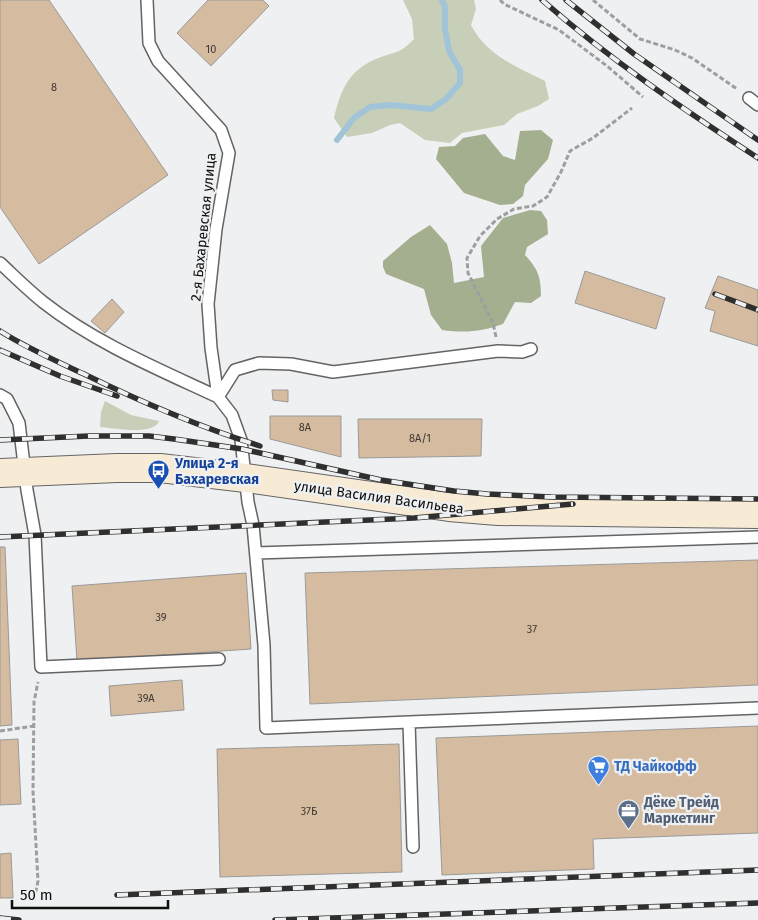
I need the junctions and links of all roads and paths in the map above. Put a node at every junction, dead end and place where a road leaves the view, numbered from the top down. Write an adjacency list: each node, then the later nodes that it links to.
1 (146, 0): 11 (lane, 2-я Бахаревская улица)
2 (500, 0): 4 (path)
3 (593, 0): 5 (path)
4 (643, 97)
5 (753, 102)
6 (632, 108): 9 (path)
7 (0, 263): 11 (lane)
8 (531, 349): 9 (lane)
9 (498, 351): 11 (lane)
10 (0, 395): 12 (lane)
11 (218, 397): 13 (lane, 2-я Бахаревская улица)
12 (13, 472): 13 (main road, улица Василия Васильева); 18 (lane)
13 (246, 478): 14 (main road, улица Василия Васильева); 16 (lane, 2-я Бахаревская улица)
14 (758, 514)
15 (758, 537): 16 (lane)
16 (256, 553): 20 (lane, 2-я Бахаревская улица)
17 (219, 659): 18 (lane)
18 (41, 666): 21 (path)
19 (758, 708): 20 (lane)
20 (409, 722): 23 (lane)
21 (34, 726): 22 (path); 24 (path)
22 (0, 731)
23 (413, 847)
24 (34, 900)

